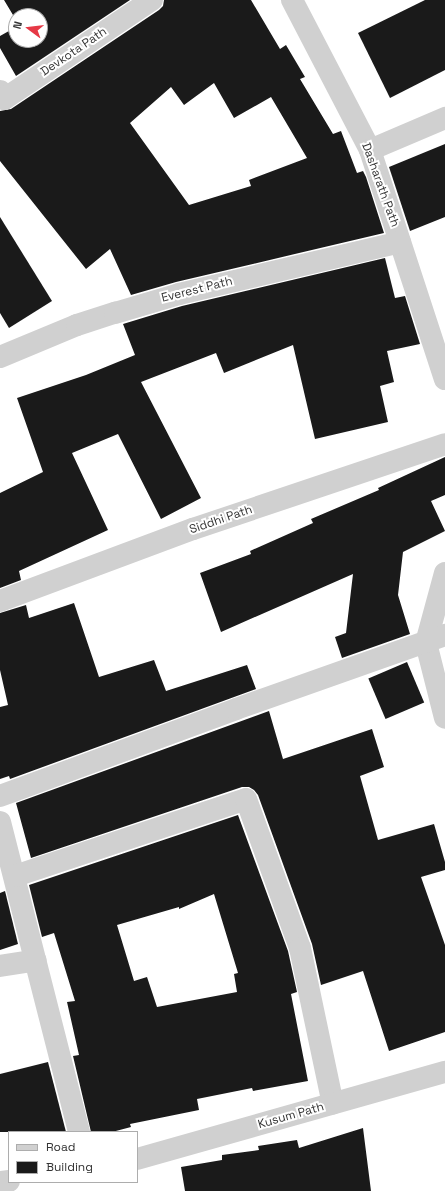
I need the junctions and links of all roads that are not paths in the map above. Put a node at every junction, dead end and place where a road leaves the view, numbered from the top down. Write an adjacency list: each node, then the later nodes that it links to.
1 (152, 0): 3 (street, Devkota Path)
2 (294, 0): 5 (street, Dasharath Path)
3 (0, 91)
4 (445, 118): 5 (street)
5 (370, 150): 6 (street, Dasharath Path)
6 (400, 242): 7 (street, Dasharath Path); 8 (street, Everest Path)
7 (440, 342): 9 (street, Dasharath Path)
8 (0, 357)
9 (445, 379)
10 (445, 444): 12 (street, Siddhi Path)
11 (445, 573): 13 (street)
12 (0, 601)
13 (436, 639): 14 (street); 15 (street)
14 (445, 718)
15 (0, 796)
16 (0, 822): 17 (street)
17 (15, 876): 18 (street); 21 (street)
18 (36, 960): 19 (street); 22 (street)
19 (0, 966)
20 (445, 1072): 21 (street, Kusum Path)
21 (333, 1104): 23 (street, Kusum Path)
22 (79, 1131)
23 (138, 1159)

